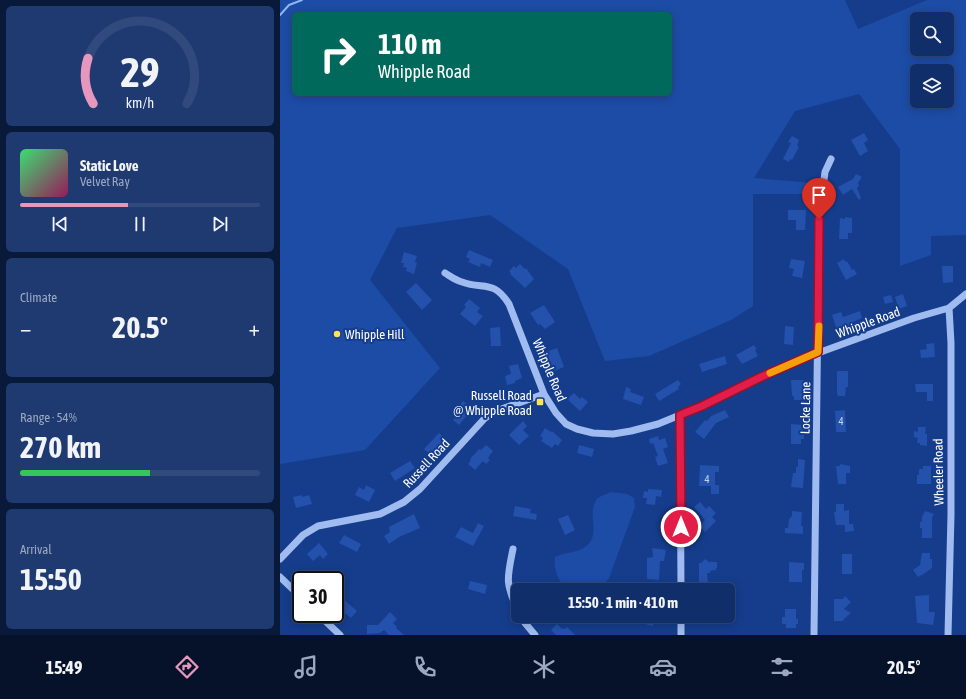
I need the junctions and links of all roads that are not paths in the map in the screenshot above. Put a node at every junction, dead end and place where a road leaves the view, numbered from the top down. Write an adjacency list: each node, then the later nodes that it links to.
1 (830, 159): 5 (street, Locke Lane)
2 (445, 273): 6 (street, Whipple Road)
3 (966, 294): 4 (street, Whipple Road)
4 (949, 308): 5 (street, Whipple Road); 21 (street, Wheeler Road)
5 (818, 352): 7 (street, Whipple Road); 20 (street, Locke Lane)
6 (544, 394): 7 (street, Whipple Road); 9 (street, Russell Road)
7 (680, 415): 11 (street)
8 (513, 549): 13 (street)
9 (280, 558)
10 (280, 577): 12 (street)
11 (681, 583)
12 (292, 588)
13 (511, 593)
14 (327, 623): 17 (street)
15 (524, 623): 18 (street)
16 (681, 623): 19 (street)
17 (340, 635)
18 (535, 635)
19 (681, 635)
20 (814, 635)
21 (948, 635)

